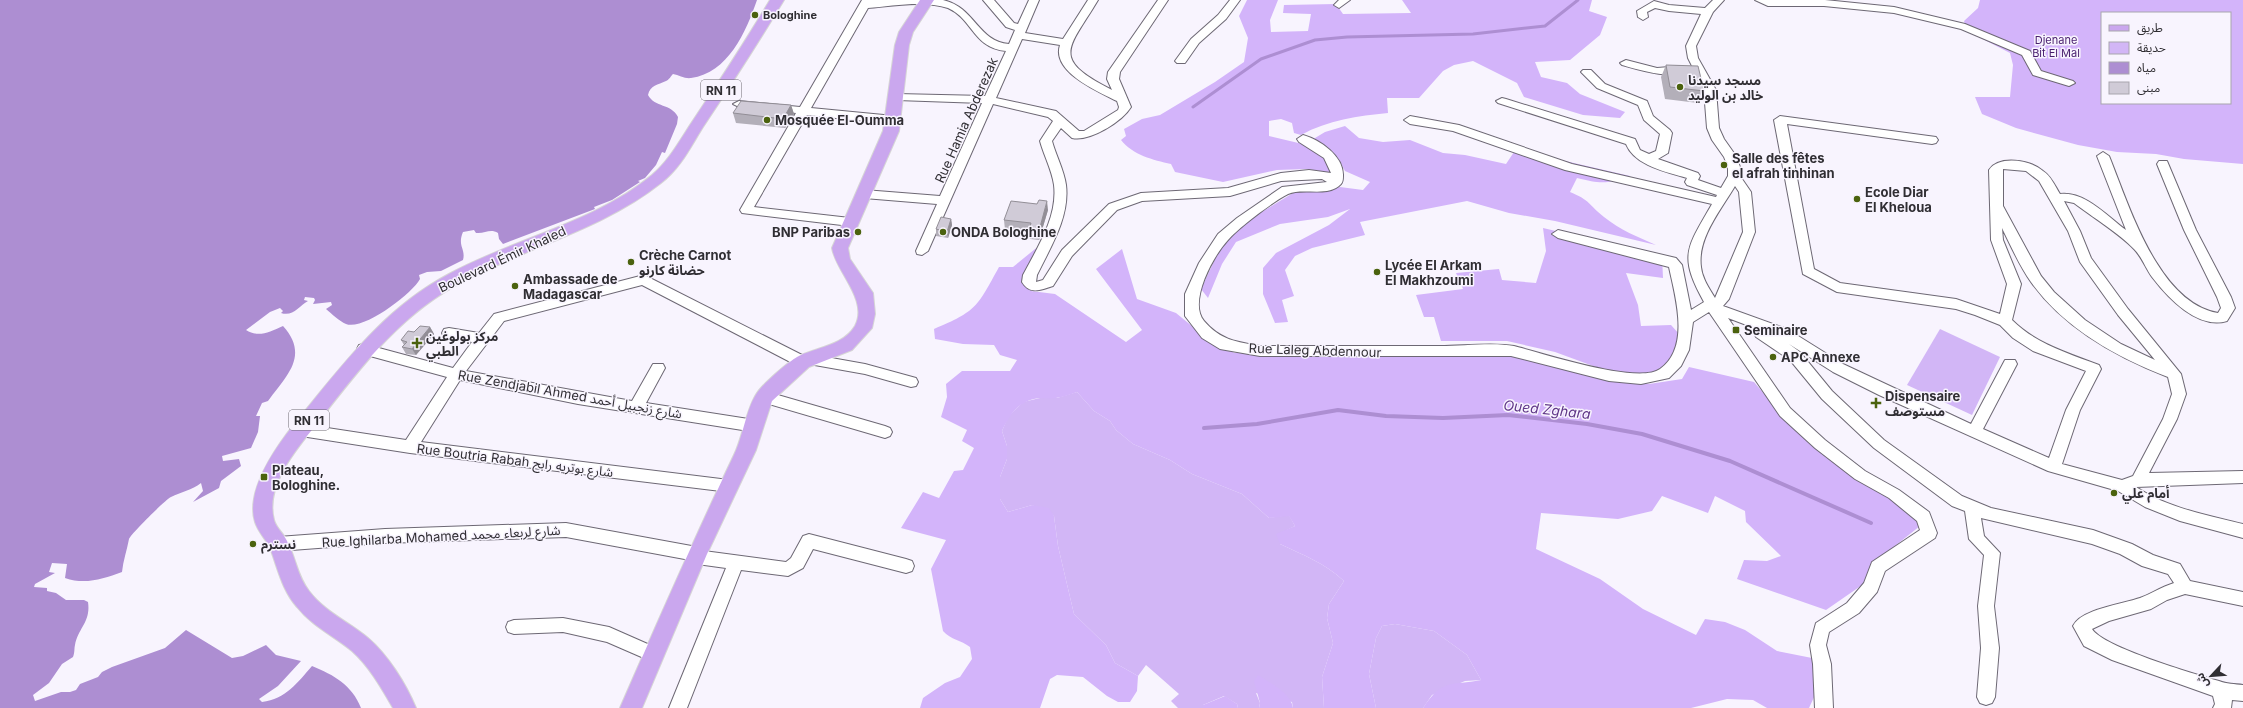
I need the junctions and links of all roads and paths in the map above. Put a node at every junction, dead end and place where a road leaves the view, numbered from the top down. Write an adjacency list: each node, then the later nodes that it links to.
1 (777, 0): 51 (main road, Boulevard Émir Khaled / RN 11)
2 (927, 0): 10 (street); 15 (street); 21 (main road)
3 (988, 0): 13 (street)
4 (1034, 0): 13 (street, Rue Hamia Abderezak)
5 (1093, 0): 14 (street)
6 (1163, 0): 22 (street)
7 (1235, 0): 16 (street)
8 (1719, 0): 11 (street)
9 (1760, 0): 20 (street)
10 (865, 2): 26 (street)
11 (1708, 11): 12 (street); 18 (street)
12 (1643, 17)
13 (1020, 31): 14 (street); 15 (street, Rue Hamia Abderezak)
14 (1067, 43): 22 (street)
15 (1013, 48): 23 (street, Rue Hamia Abderezak)
16 (1181, 61)
17 (1626, 63): 18 (street)
18 (1699, 71): 35 (street)
19 (1587, 72): 33 (street)
20 (2070, 83)
21 (897, 97): 23 (street); 27 (main road)
22 (1121, 99): 28 (street)
23 (989, 100): 28 (street); 40 (street, Rue Hamia Abderezak)
24 (1502, 101): 33 (street)
25 (739, 104): 26 (street)
26 (804, 110): 27 (street); 42 (street)
27 (894, 120): 37 (main road)
28 (1059, 120): 36 (street)
29 (1410, 120): 38 (street)
30 (1303, 139): 36 (street)
31 (1932, 140): 48 (street)
32 (2103, 156): 44 (street)
33 (1648, 159): 38 (street)
34 (2163, 164): 44 (street)
35 (1734, 176): 38 (street); 46 (street)
36 (1336, 182): 47 (street, Rue Laleg Abdennour)
37 (864, 194): 40 (street); 42 (main road)
38 (1721, 197): 46 (street)
39 (2056, 198): 41 (street); 44 (street); 56 (street)
40 (945, 201): 45 (street, Rue Hamia Abderezak)
41 (1998, 206): 48 (street); 56 (street)
42 (850, 222): 52 (main road)
43 (1558, 234): 47 (street, Rue Laleg Abdennour)
44 (2139, 246)
45 (922, 251)
46 (1713, 307): 47 (street); 62 (street); 70 (street); 86 (street)
47 (1686, 320)
48 (2005, 321): 65 (street)
49 (449, 334): 50 (street)
50 (484, 339): 52 (street); 55 (street)
51 (364, 349): 55 (street, Rue Zendjabil Ahmed شارع زنجبيل أحمد); 61 (main road, Boulevard Émir Khaled / RN 11)
52 (806, 360): 57 (street); 58 (main road)
53 (2010, 364): 62 (street)
54 (658, 368): 59 (street)
55 (456, 374): 59 (street, Rue Zendjabil Ahmed شارع زنجبيل أحمد); 64 (street)
56 (2174, 374): 67 (street)
57 (910, 382)
58 (764, 397): 60 (main road); 63 (street)
59 (637, 406): 60 (street, Rue Zendjabil Ahmed شارع زنجبيل أحمد)
60 (754, 426): 68 (main road)
61 (301, 430): 64 (street, Rue Boutria Rabah شارع بوتريه رابح); 72 (main road, Boulevard Émir Khaled / RN 11)
62 (1974, 431): 65 (street)
63 (885, 432)
64 (410, 447): 68 (street, Rue Boutria Rabah شارع بوتريه رابح)
65 (2053, 466): 69 (street)
66 (2243, 477): 67 (street)
67 (2138, 480): 69 (street)
68 (729, 486): 73 (main road)
69 (2122, 486): 71 (street)
70 (1972, 508): 76 (street); 82 (street)
71 (2243, 531)
72 (278, 544): 73 (street, Rue Ighilarba Mohamed شارع لربعاء محمد); 83 (main road, Boulevard Émir Khaled / RN 11)
73 (697, 556): 74 (street, Rue Ighilarba Mohamed شارع لربعاء محمد); 79 (main road)
74 (736, 562): 75 (street, Rue Ighilarba Mohamed شارع لربعاء محمد); 85 (street)
75 (906, 566)
76 (2185, 587): 77 (street); 80 (street)
77 (2243, 598)
78 (514, 627): 79 (street)
79 (653, 654): 84 (main road)
80 (2220, 690): 81 (street); 87 (street)
81 (2243, 693)
82 (1986, 697)
83 (405, 708)
84 (630, 708)
85 (678, 708)
86 (1824, 708)
87 (2222, 708)

